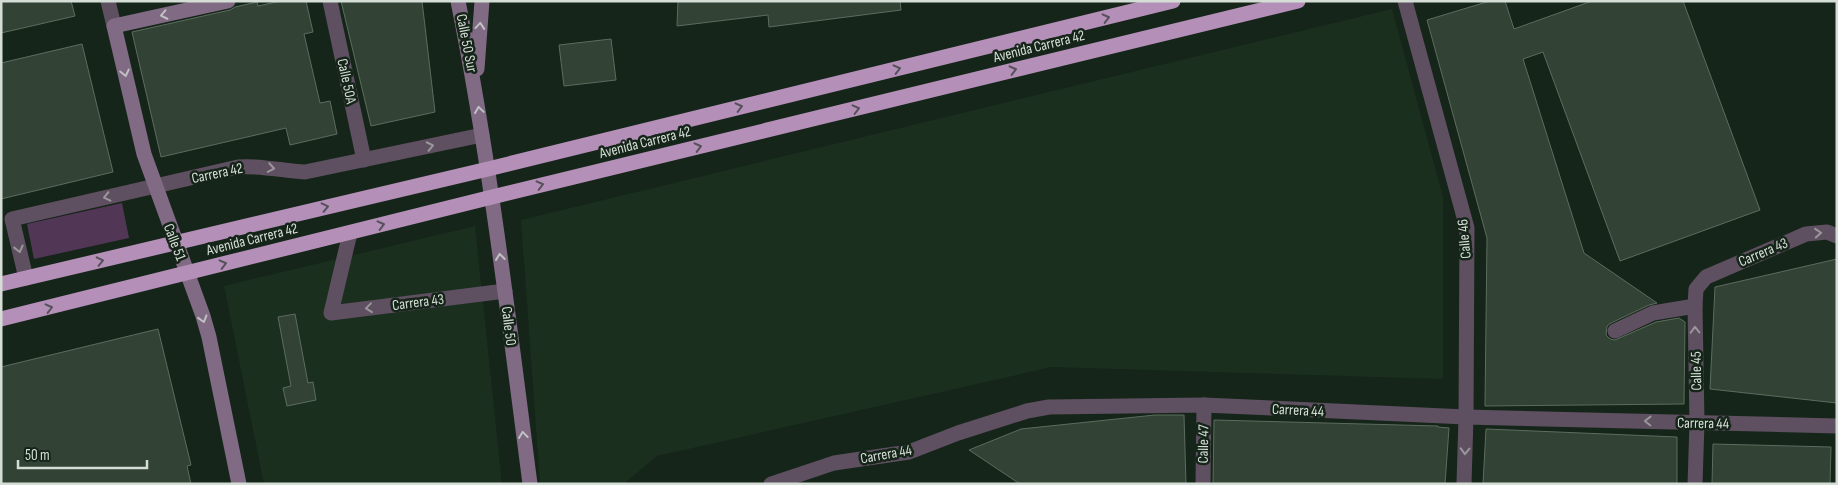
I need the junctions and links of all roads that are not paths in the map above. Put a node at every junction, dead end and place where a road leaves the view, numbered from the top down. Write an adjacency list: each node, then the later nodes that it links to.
1 (108, 1): 9 (street, Calle 51)
2 (228, 1): 9 (street, one-way to 9)
3 (330, 1): 12 (street, Calle 50A)
4 (458, 1): 10 (street, Calle 50 Sur)
5 (482, 1): 10 (street, Calle 50 Sur, one-way to 5)
6 (1173, 1): 13 (highway, Avenida Carrera 42, one-way to 6)
7 (1298, 1): 15 (highway, Avenida Carrera 42, one-way to 7)
8 (1405, 1): 28 (street, Calle 46)
9 (114, 26): 14 (street, Calle 51, one-way to 14)
10 (475, 85): 11 (street, Calle 50 Sur, one-way to 10)
11 (482, 135): 12 (street, Carrera 42, one-way to 11); 13 (street, Calle 50 Sur)
12 (364, 160): 14 (street, Carrera 42, one-way to 12)
13 (488, 169): 15 (street, Calle 50); 18 (highway, Avenida Carrera 42, one-way to 13)
14 (154, 186): 18 (street, Calle 51); 20 (street, Carrera 42, one-way to 20)
15 (492, 197): 16 (highway, Avenida Carrera 42, one-way to 15); 23 (street, Calle 50, one-way to 15)
16 (350, 232): 19 (highway, Avenida Carrera 42, one-way to 16); 23 (street, Carrera 43, one-way to 16)
17 (1837, 236): 22 (street, Carrera 43, one-way to 17)
18 (176, 243): 19 (street, Calle 51); 20 (highway, Avenida Carrera 42, one-way to 18)
19 (187, 273): 25 (highway, Avenida Carrera 42, one-way to 19); 31 (street, Calle 51, one-way to 31)
20 (26, 278): 21 (highway, Avenida Carrera 42)
21 (1, 284)
22 (1696, 289): 24 (street, Calle 45)
23 (505, 292): 32 (street, Calle 50, one-way to 23)
24 (1695, 306): 26 (street); 29 (street, Calle 45, one-way to 24)
25 (1, 320)
26 (1615, 331)
27 (1204, 405): 28 (street, Carrera 44); 33 (street, Carrera 44); 34 (street, Calle 47)
28 (1466, 417): 29 (street, Carrera 44, one-way to 28); 35 (street, Calle 46, one-way to 35)
29 (1697, 423): 30 (street, Carrera 44); 36 (street, Calle 45)
30 (1837, 426)
31 (240, 484)
32 (530, 484)
33 (771, 484)
34 (1203, 484)
35 (1464, 484)
36 (1694, 484)

